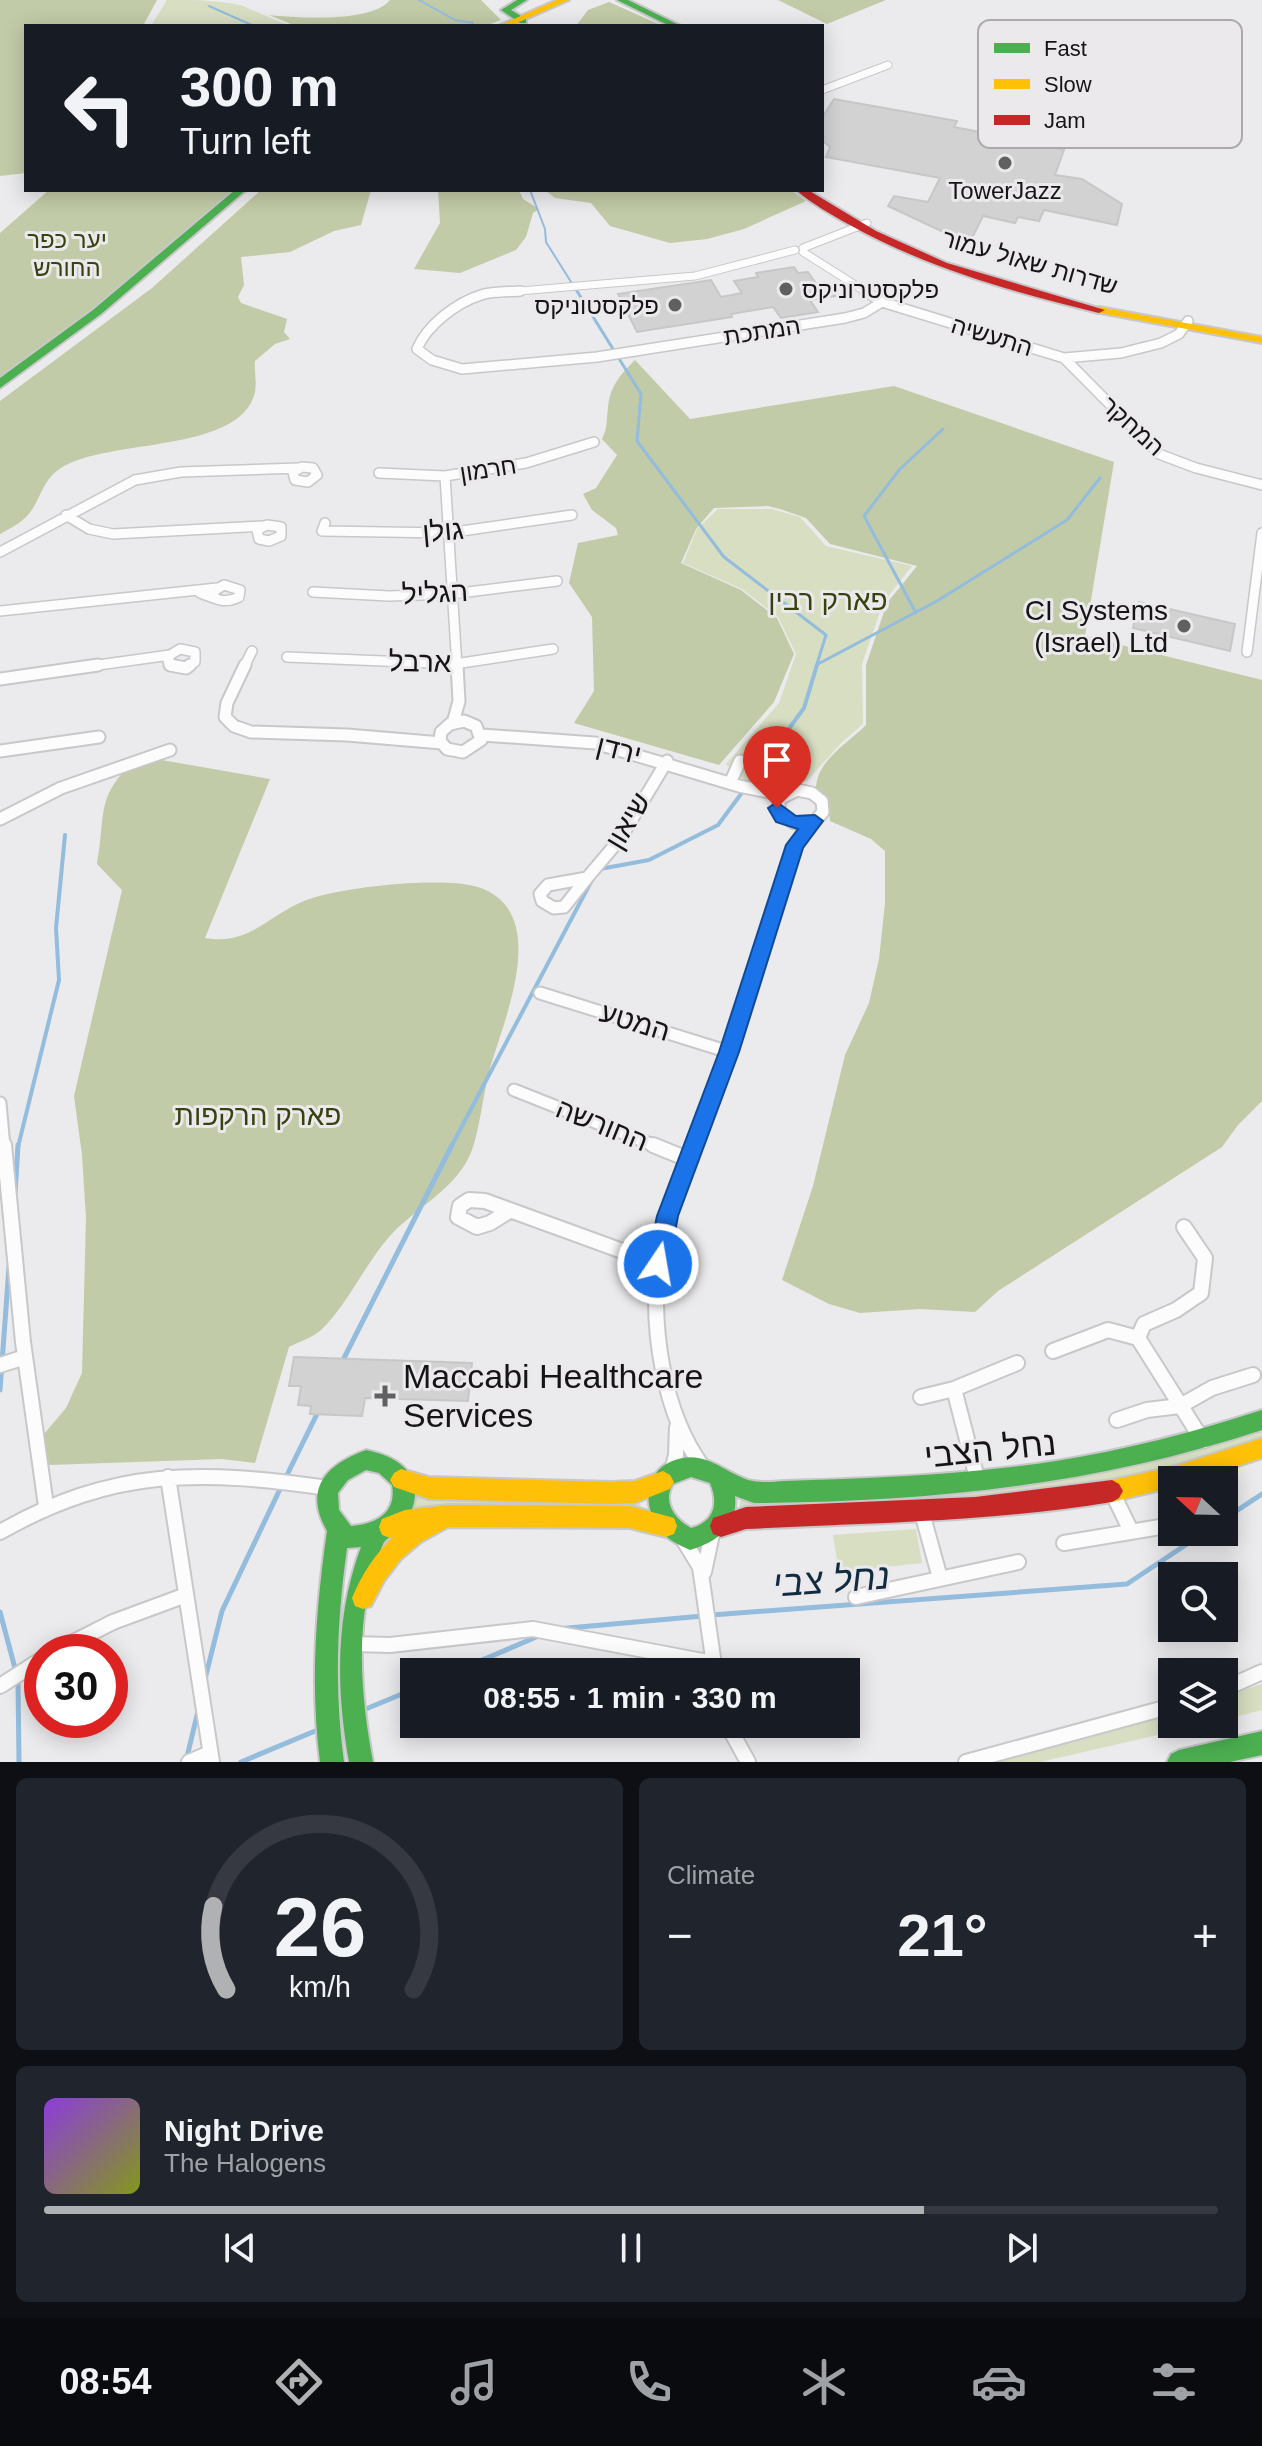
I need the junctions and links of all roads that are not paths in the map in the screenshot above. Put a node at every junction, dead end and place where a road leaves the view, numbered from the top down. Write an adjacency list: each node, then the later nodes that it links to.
1 (523, 0): 7 (main road)
2 (574, 0): 6 (main road)
3 (581, 0): 6 (main road)
4 (621, 0): 8 (main road)
5 (635, 0): 9 (main road)
6 (560, 4): 7 (main road)
7 (514, 23)
8 (673, 24)
9 (685, 24)
10 (888, 65): 11 (street)
11 (824, 89)
12 (239, 192): 22 (main road)
13 (805, 192): 15 (main road, שדרות שאול עמור)
14 (817, 192): 15 (main road, שדרות שאול עמור)
15 (863, 225): 16 (street); 18 (main road, שדרות שאול עמור)
16 (800, 250): 17 (street, התעשיה); 17 (street, המתכת)
17 (882, 302): 21 (street, התעשיה)
18 (1186, 324): 19 (main road, שדרות שאול עמור); 20 (main road, שדרות שאול עמור); 21 (street, התעשיה)
19 (1262, 330)
20 (1262, 340)
21 (1064, 358): 27 (street, המחקר)
22 (0, 384)
23 (594, 442): 26 (street, חרמון)
24 (295, 472): 28 (street)
25 (379, 473): 26 (street, חרמון)
26 (445, 476): 33 (street)
27 (1262, 485)
28 (66, 515): 32 (street); 36 (street)
29 (572, 515): 33 (street, גולן)
30 (325, 523): 33 (street, גולן)
31 (263, 526): 32 (street); 35 (street); 35 (street)
32 (237, 530): 35 (street)
33 (448, 533): 40 (street)
34 (1262, 533): 44 (street)
35 (257, 536)
36 (0, 552)
37 (557, 581): 40 (street, הגליל)
38 (313, 592): 40 (street, הגליל)
39 (215, 593): 41 (street)
40 (452, 594): 47 (street)
41 (0, 611)
42 (553, 649): 47 (street, ארבל)
43 (252, 651): 54 (street)
44 (1247, 652)
45 (287, 657): 47 (street, ארבל)
46 (171, 661): 48 (street)
47 (455, 664): 49 (street)
48 (0, 679)
49 (459, 701): 50 (street); 51 (street)
50 (473, 724): 51 (street); 52 (street)
51 (448, 726): 54 (street); 55 (street)
52 (482, 735): 55 (street); 58 (street, ירדן)
53 (99, 737): 57 (street)
54 (412, 739): 55 (street)
55 (442, 743)
56 (170, 750): 64 (street)
57 (0, 751)
58 (667, 761): 60 (street, ירדן); 68 (street, שיאון)
59 (740, 761): 60 (street)
60 (730, 783): 61 (street, ירדן)
61 (752, 790): 62 (street, ירדן); 63 (street, ירדן)
62 (783, 795): 63 (street); 66 (street)
63 (777, 808): 65 (street)
64 (0, 816)
65 (788, 821): 66 (street); 67 (street)
66 (815, 821): 67 (street)
67 (795, 845): 70 (street)
68 (587, 878)
69 (540, 993): 70 (street, המטע)
70 (729, 1052): 73 (street)
71 (514, 1090): 73 (street, החורשה)
72 (0, 1103): 74 (street)
73 (690, 1160): 77 (street)
74 (5, 1208): 80 (street)
75 (509, 1211): 77 (street)
76 (1184, 1227): 78 (street)
77 (658, 1264): 87 (street)
78 (1138, 1338): 79 (street); 86 (street)
79 (1053, 1351)
80 (25, 1357): 82 (street); 99 (street)
81 (1017, 1363): 84 (street)
82 (0, 1365)
83 (1253, 1375): 86 (street)
84 (954, 1389): 85 (street); 96 (street)
85 (921, 1397)
86 (1180, 1406): 88 (street); 90 (street)
87 (676, 1414): 92 (street); 94 (street)
88 (1117, 1420)
89 (1262, 1420): 90 (main road, נחל הצבי)
90 (1203, 1442): 96 (main road, נחל הצבי)
91 (1262, 1448): 98 (main road, נחל הצבי)
92 (712, 1474): 94 (main road); 96 (main road, נחל הצבי); 105 (main road)
93 (168, 1477): 97 (street); 99 (street); 114 (street)
94 (667, 1478): 95 (main road); 102 (main road)
95 (401, 1480): 97 (main road); 104 (main road)
96 (978, 1483)
97 (328, 1488): 106 (main road)
98 (1111, 1490): 100 (main road, נחל הצבי); 107 (street)
99 (46, 1506): 108 (street)
100 (922, 1513): 105 (main road, נחל הצבי); 112 (street)
101 (462, 1516): 102 (main road); 104 (main road); 116 (main road)
102 (666, 1526): 109 (main road)
103 (1158, 1527): 107 (street)
104 (383, 1530): 106 (main road); 116 (main road)
105 (717, 1530): 109 (main road); 113 (street)
106 (338, 1531): 130 (main road)
107 (1131, 1531): 110 (street)
108 (0, 1532)
109 (681, 1537): 113 (street)
110 (1064, 1543)
111 (1018, 1562): 112 (street)
112 (940, 1578): 115 (street)
113 (702, 1592): 120 (street)
114 (186, 1595): 117 (street); 128 (street)
115 (856, 1597)
116 (353, 1627): 118 (main road)
117 (89, 1634)
118 (352, 1644): 119 (street); 131 (main road)
119 (671, 1658)
120 (713, 1658)
121 (24, 1671): 124 (street)
122 (1262, 1672): 123 (street)
123 (1238, 1683)
124 (0, 1686)
125 (1158, 1710): 133 (street)
126 (735, 1738): 132 (street)
127 (1262, 1743): 134 (main road)
128 (211, 1758): 129 (street)
129 (189, 1762)
130 (332, 1762)
131 (361, 1762)
132 (748, 1762)
133 (966, 1762)
134 (1179, 1762)

